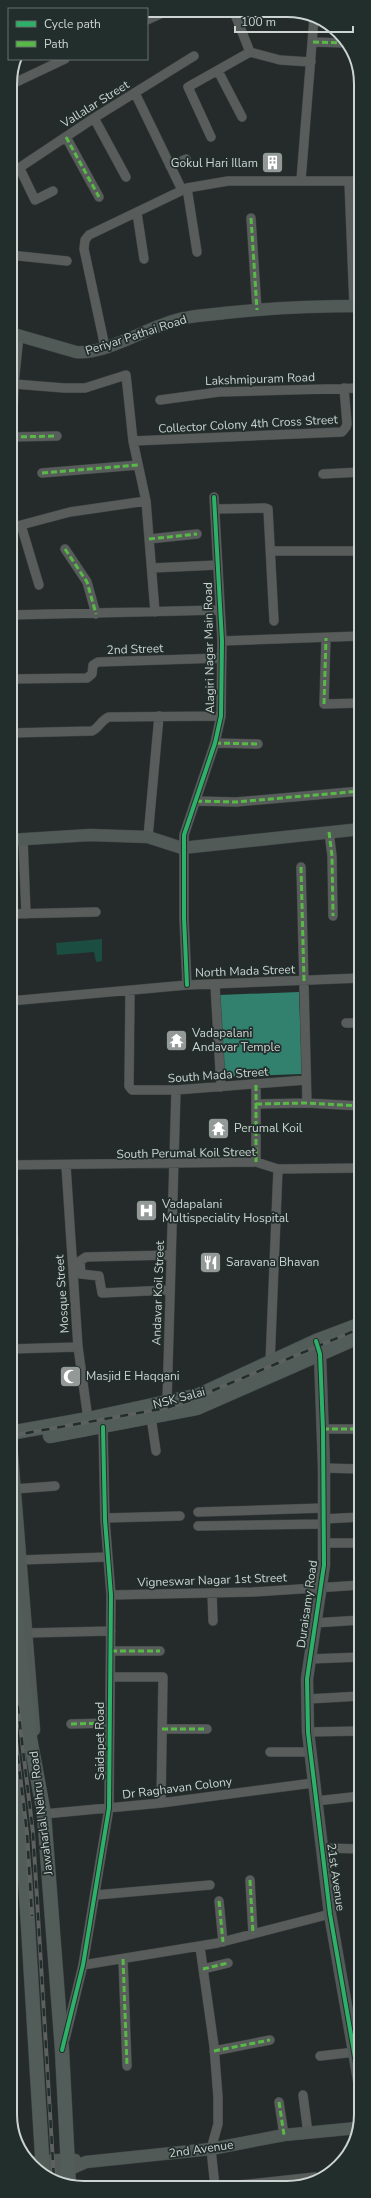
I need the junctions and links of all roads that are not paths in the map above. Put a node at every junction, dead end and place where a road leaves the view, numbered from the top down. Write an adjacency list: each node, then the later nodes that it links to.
1 (236, 17): 5 (street)
2 (314, 23): 3 (street)
3 (313, 42): 4 (street); 8 (street)
4 (340, 43)
5 (250, 52): 8 (street); 9 (street)
6 (194, 56): 11 (street, Vallalar Street)
7 (63, 60): 10 (street)
8 (311, 62): 21 (street)
9 (218, 71): 12 (street); 15 (street)
10 (17, 82)
11 (135, 93): 13 (street, Vallalar Street); 17 (street)
12 (242, 117)
13 (94, 118): 14 (street, Vallalar Street); 20 (street)
14 (66, 137): 18 (street, Vallalar Street); 26 (street)
15 (211, 137)
16 (186, 159): 17 (street)
17 (170, 166): 24 (street)
18 (20, 169): 19 (street, Vallalar Street); 25 (street)
19 (17, 170)
20 (126, 177)
21 (301, 180): 22 (street); 24 (street)
22 (349, 182): 23 (street); 29 (street)
23 (354, 182)
24 (185, 189): 27 (street); 30 (street)
25 (53, 191)
26 (99, 196)
27 (137, 213): 32 (street); 37 (street)
28 (252, 218): 35 (street)
29 (354, 251)
30 (197, 252)
31 (17, 256): 33 (street)
32 (144, 259)
33 (66, 261)
34 (354, 306): 35 (street, Periyar Pathai Road)
35 (256, 310): 37 (street, Periyar Pathai Road)
36 (17, 335): 37 (street, Periyar Pathai Road)
37 (105, 347)
38 (17, 384): 44 (street)
39 (344, 388): 40 (street, Lakshmipuram Road); 41 (street, Lakshmipuram Road); 44 (street, Collector Colony 4th Cross Street)
40 (354, 388)
41 (160, 400)
42 (57, 436): 43 (street)
43 (17, 437)
44 (133, 441): 45 (street)
45 (138, 465): 47 (street); 50 (street)
46 (354, 472): 48 (street)
47 (42, 473)
48 (323, 474)
49 (214, 497): 51 (street, Alagiri Nagar Main Road)
50 (146, 501): 52 (street); 55 (street)
51 (215, 509): 57 (street); 59 (street, Alagiri Nagar Main Road)
52 (21, 525): 53 (street); 61 (street)
53 (17, 526)
54 (197, 534): 55 (street)
55 (149, 539): 60 (street)
56 (65, 548): 64 (street)
57 (271, 551): 58 (street); 66 (street)
58 (354, 551)
59 (218, 565): 60 (street); 62 (street, Alagiri Nagar Main Road)
60 (152, 568): 63 (street)
61 (39, 585)
62 (220, 610): 63 (street); 69 (street, Alagiri Nagar Main Road)
63 (155, 612): 64 (street)
64 (96, 614): 65 (street)
65 (17, 616)
66 (274, 621)
67 (354, 636): 68 (street)
68 (326, 638): 69 (street); 72 (street)
69 (222, 641): 70 (street, Alagiri Nagar Main Road)
70 (222, 658): 71 (street, 2nd Street); 74 (street, Alagiri Nagar Main Road)
71 (17, 679)
72 (354, 703)
73 (160, 716): 74 (street); 75 (street); 82 (street)
74 (221, 716): 76 (street, Alagiri Nagar Main Road)
75 (17, 732)
76 (215, 743): 77 (street); 79 (street, Alagiri Nagar Main Road)
77 (258, 744)
78 (354, 792): 79 (street)
79 (196, 801): 85 (street, Alagiri Nagar Main Road)
80 (354, 830): 81 (street)
81 (329, 832): 85 (street); 90 (street)
82 (148, 837): 84 (street); 85 (street)
83 (17, 839): 84 (street)
84 (23, 839): 89 (street)
85 (182, 848): 93 (street, Alagiri Nagar Main Road)
86 (301, 867): 92 (street)
87 (96, 912): 89 (street)
88 (17, 914): 89 (street)
89 (26, 914)
90 (333, 916)
91 (354, 978): 92 (street, North Mada Street)
92 (304, 981): 94 (street, North Mada Street); 99 (street)
93 (187, 985): 94 (street, North Mada Street); 95 (street, North Mada Street)
94 (214, 985): 101 (street)
95 (130, 991): 96 (street, North Mada Street); 102 (street, South Mada Street)
96 (17, 1000)
97 (346, 1023): 98 (street)
98 (354, 1023)
99 (306, 1080): 100 (street, South Mada Street); 103 (street)
100 (256, 1085): 101 (street, South Mada Street); 104 (street)
101 (221, 1087): 102 (street, South Mada Street)
102 (176, 1090): 107 (street, Andavar Koil Street)
103 (307, 1103): 104 (street); 105 (street)
104 (256, 1104): 106 (street)
105 (354, 1106)
106 (256, 1162): 107 (street, South Perumal Koil Street); 111 (street, South Perumal Koil Street)
107 (175, 1164): 109 (street, South Perumal Koil Street); 112 (street, Andavar Koil Street)
108 (17, 1166): 109 (street, South Perumal Koil Street)
109 (66, 1166): 116 (street, Mosque Street)
110 (354, 1168): 111 (street, South Perumal Koil Street)
111 (278, 1169): 119 (street)
112 (171, 1254): 113 (street, Andavar Koil Street); 113 (street)
113 (170, 1290): 120 (street, Andavar Koil Street)
114 (354, 1328): 117 (main road, NSK Salai)
115 (354, 1338): 117 (main road)
116 (78, 1347): 118 (street); 122 (street, Mosque Street)
117 (318, 1348): 119 (main road, NSK Salai); 121 (main road); 124 (street, Duraisamy Road)
118 (17, 1349)
119 (270, 1363): 120 (main road, NSK Salai)
120 (167, 1402): 122 (main road, NSK Salai)
121 (151, 1417): 123 (main road); 128 (street)
122 (88, 1419): 126 (main road, NSK Salai)
123 (102, 1427): 127 (main road); 137 (street, Saidapet Road)
124 (323, 1429): 125 (street); 129 (street, Duraisamy Road)
125 (354, 1429)
126 (17, 1432)
127 (17, 1441)
128 (156, 1451)
129 (324, 1468): 130 (street); 135 (street, Duraisamy Road)
130 (354, 1469)
131 (55, 1486): 132 (street)
132 (17, 1489)
133 (198, 1512): 135 (street)
134 (180, 1516): 137 (street)
135 (323, 1517): 136 (street); 138 (street); 139 (street, Duraisamy Road)
136 (354, 1517)
137 (105, 1518): 142 (street, Saidapet Road)
138 (198, 1526)
139 (323, 1543): 140 (street); 145 (street, Duraisamy Road)
140 (354, 1543)
141 (17, 1552): 143 (street, Jawaharlal Nehru Road)
142 (108, 1557): 143 (street); 147 (street, Saidapet Road)
143 (20, 1560): 153 (street, Jawaharlal Nehru Road)
144 (354, 1585): 145 (street, Vigneswar Nagar 1st Street)
145 (321, 1587): 146 (street, Vigneswar Nagar 1st Street); 150 (street, Duraisamy Road)
146 (212, 1593): 147 (street, Vigneswar Nagar 1st Street); 149 (street)
147 (111, 1595): 152 (street, Saidapet Road)
148 (354, 1620): 150 (street)
149 (213, 1621)
150 (314, 1623): 157 (street, Duraisamy Road)
151 (17, 1629): 169 (main road)
152 (111, 1631): 153 (street); 154 (street, Saidapet Road)
153 (27, 1633): 169 (street, Jawaharlal Nehru Road)
154 (111, 1651): 155 (street); 158 (street, Saidapet Road)
155 (160, 1651)
156 (354, 1657): 157 (street)
157 (310, 1659): 160 (street, Duraisamy Road)
158 (110, 1677): 162 (street, Saidapet Road); 163 (street)
159 (354, 1696): 160 (street)
160 (307, 1704): 166 (street, Duraisamy Road)
161 (71, 1724): 162 (street)
162 (110, 1724): 174 (street, Saidapet Road)
163 (162, 1728): 164 (street); 173 (street)
164 (207, 1728)
165 (354, 1731): 166 (street)
166 (308, 1732): 168 (street, Duraisamy Road)
167 (270, 1752): 168 (street)
168 (310, 1752): 170 (street, Duraisamy Road)
169 (33, 1753): 175 (main road, Jawaharlal Nehru Road)
170 (313, 1783): 172 (street, 21st Avenue); 173 (street, Dr Raghavan Colony)
171 (354, 1797): 172 (street)
172 (316, 1801): 177 (street, 21st Avenue)
173 (161, 1803): 174 (street, Dr Raghavan Colony)
174 (110, 1808): 175 (street, Dr Raghavan Colony); 181 (street, Saidapet Road)
175 (44, 1814): 193 (main road, Jawaharlal Nehru Road)
176 (17, 1833): 204 (main road)
177 (322, 1848): 178 (street); 183 (street, 21st Avenue)
178 (354, 1849)
179 (250, 1880): 184 (street)
180 (210, 1885): 181 (street)
181 (96, 1895): 189 (street, Saidapet Road)
182 (220, 1901): 185 (street)
183 (330, 1914): 184 (street); 192 (street, 21st Avenue)
184 (253, 1934): 185 (street)
185 (223, 1942): 186 (street)
186 (200, 1946): 187 (street); 190 (street)
187 (122, 1959): 189 (street); 197 (street)
188 (228, 1963): 190 (street)
189 (83, 1965): 193 (street, Saidapet Road)
190 (204, 1969): 194 (street)
191 (270, 2040): 194 (street)
192 (354, 2046)
193 (62, 2050): 205 (main road, Jawaharlal Nehru Road)
194 (214, 2051): 203 (street)
195 (354, 2052): 196 (street)
196 (320, 2056)
197 (127, 2066)
198 (303, 2095): 201 (street)
199 (279, 2102): 202 (street)
200 (351, 2129): 201 (street, 2nd Avenue)
201 (308, 2133): 202 (street, 2nd Avenue)
202 (284, 2135): 203 (street, 2nd Avenue)
203 (211, 2149): 205 (street, 2nd Avenue); 209 (street)
204 (41, 2165)
205 (68, 2165): 206 (street, 2nd Avenue); 208 (main road, Jawaharlal Nehru Road)
206 (45, 2168)
207 (306, 2178): 210 (street)
208 (69, 2179)
209 (214, 2181)
210 (286, 2181)

